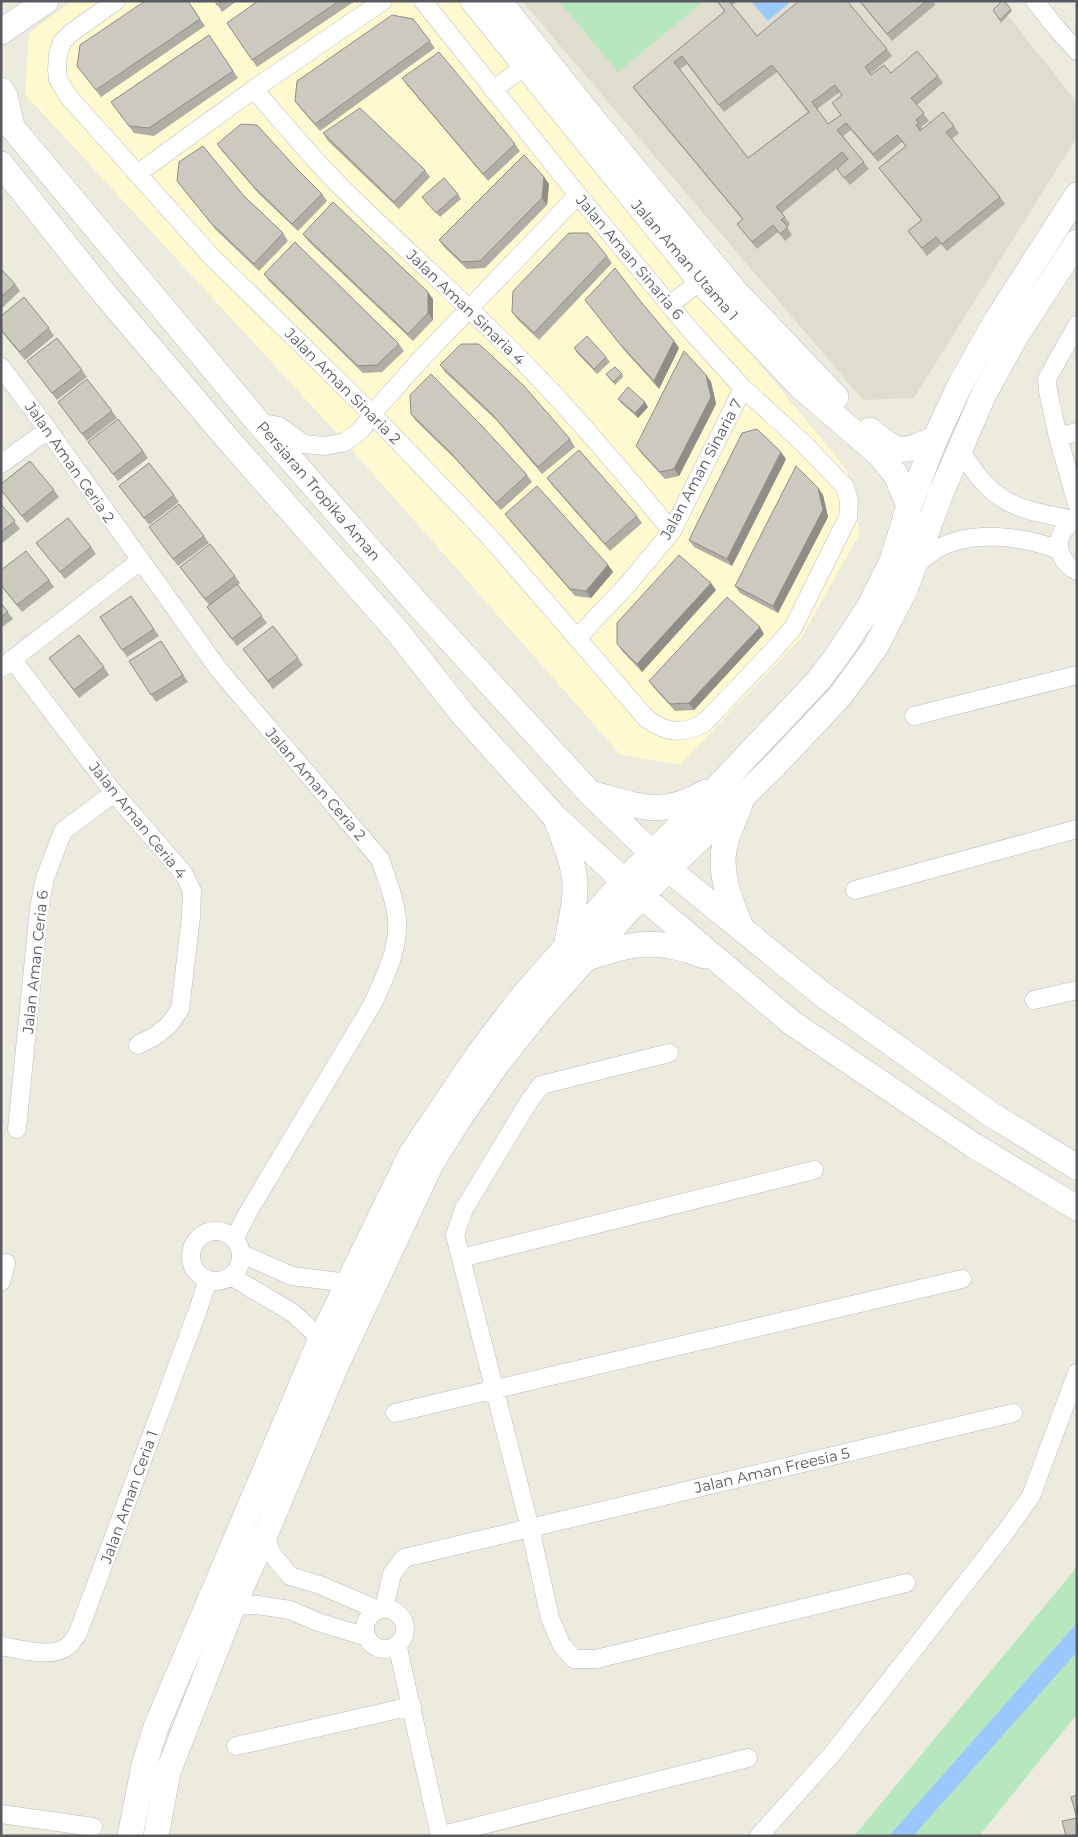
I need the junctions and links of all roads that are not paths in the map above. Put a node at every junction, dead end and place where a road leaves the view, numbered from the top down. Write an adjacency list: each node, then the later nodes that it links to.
1 (20, 1): 9 (street)
2 (46, 1): 10 (street)
3 (116, 1): 18 (street, Jalan Aman Sinaria 2)
4 (383, 1): 13 (street)
5 (423, 1): 15 (street, Jalan Aman Sinaria 6)
6 (473, 1): 12 (street, Jalan Aman Utama 1)
7 (499, 1): 22 (street, Jalan Aman Utama 1)
8 (1035, 1): 11 (street)
9 (1, 14)
10 (1, 32)
11 (1077, 51)
12 (525, 66): 15 (street); 23 (street, Jalan Aman Utama 1)
13 (254, 89): 18 (street); 26 (street, Jalan Aman Sinaria 4)
14 (1, 90): 16 (street)
15 (493, 90): 19 (street, Jalan Aman Sinaria 6)
16 (6, 120): 31 (street, Persiaran Tropika Aman)
17 (1, 164): 54 (street)
18 (137, 174): 30 (street, Jalan Aman Sinaria 2)
19 (578, 195): 25 (street, Jalan Aman Sinaria 6); 26 (street)
20 (1077, 195): 35 (street)
21 (1077, 242): 36 (street)
22 (702, 251): 23 (street); 24 (street, Jalan Aman Utama 1)
23 (700, 281): 24 (street); 25 (street); 39 (street, Jalan Aman Utama 1)
24 (735, 291): 35 (street, Jalan Aman Utama 1)
25 (670, 305): 29 (street, Jalan Aman Sinaria 6)
26 (470, 310): 30 (street); 41 (street, Jalan Aman Sinaria 4)
27 (1077, 325): 34 (street)
28 (1, 367): 32 (street, Jalan Aman Ceria 2)
29 (744, 388): 38 (street, Jalan Aman Sinaria 6); 41 (street, Jalan Aman Sinaria 7)
30 (372, 414): 31 (street); 46 (street, Jalan Aman Sinaria 2)
31 (258, 422): 52 (street, Persiaran Tropika Aman)
32 (48, 430): 37 (street); 43 (street, Jalan Aman Ceria 2)
33 (1077, 432): 34 (street)
34 (1058, 437): 40 (street)
35 (935, 439): 39 (street)
36 (960, 449): 40 (street); 44 (street)
37 (1, 464)
38 (849, 501): 46 (street, Jalan Aman Sinaria 2)
39 (909, 506): 50 (street)
40 (1076, 515): 42 (street)
41 (672, 532): 46 (street, Jalan Aman Sinaria 7)
42 (1059, 550): 44 (street); 45 (street)
43 (140, 561): 47 (street); 70 (street, Jalan Aman Ceria 2)
44 (913, 567): 53 (street)
45 (1077, 571)
46 (577, 638)
47 (7, 663): 51 (street, Jalan Aman Ceria 4)
48 (1077, 675): 49 (street)
49 (914, 716)
50 (722, 783): 52 (street); 56 (street)
51 (114, 792): 64 (street, Jalan Aman Ceria 4); 66 (street, Jalan Aman Ceria 6)
52 (589, 792): 56 (street, Persiaran Tropika Aman)
53 (743, 796): 56 (street); 59 (street)
54 (556, 818): 57 (street); 60 (street)
55 (1077, 829): 58 (street)
56 (660, 861): 57 (street); 59 (street, Persiaran Tropika Aman)
57 (633, 889): 60 (street); 61 (street)
58 (855, 890)
59 (741, 927): 67 (street, Persiaran Tropika Aman)
60 (576, 952): 61 (street); 77 (street); 84 (street)
61 (722, 964): 69 (street)
62 (1077, 990): 63 (street)
63 (1034, 1000)
64 (138, 1045)
65 (669, 1053): 71 (street)
66 (17, 1129)
67 (1077, 1167)
68 (814, 1170): 71 (street)
69 (1077, 1208)
70 (238, 1246): 73 (street); 74 (street); 77 (street)
71 (461, 1258): 80 (street)
72 (6, 1263): 76 (street)
73 (231, 1276): 74 (street); 78 (street)
74 (208, 1279): 90 (street, Jalan Aman Ceria 1)
75 (962, 1279): 80 (street)
76 (1, 1282)
77 (348, 1283): 78 (street)
78 (321, 1339): 96 (street)
79 (1077, 1373): 99 (street)
80 (495, 1390): 81 (street); 83 (street)
81 (394, 1413)
82 (1013, 1413): 83 (street, Jalan Aman Freesia 5)
83 (530, 1528): 85 (street); 87 (street, Jalan Aman Freesia 5)
84 (265, 1535): 86 (street); 87 (street)
85 (906, 1583)
86 (233, 1606): 88 (street); 97 (street)
87 (381, 1610): 88 (street); 89 (street)
88 (367, 1637): 89 (street)
89 (397, 1644): 91 (street)
90 (1, 1646)
91 (412, 1706): 92 (street); 98 (street)
92 (236, 1746)
93 (748, 1758): 98 (street)
94 (1, 1814): 95 (street)
95 (93, 1828)
96 (130, 1836)
97 (156, 1836)
98 (440, 1836)
99 (759, 1836)

